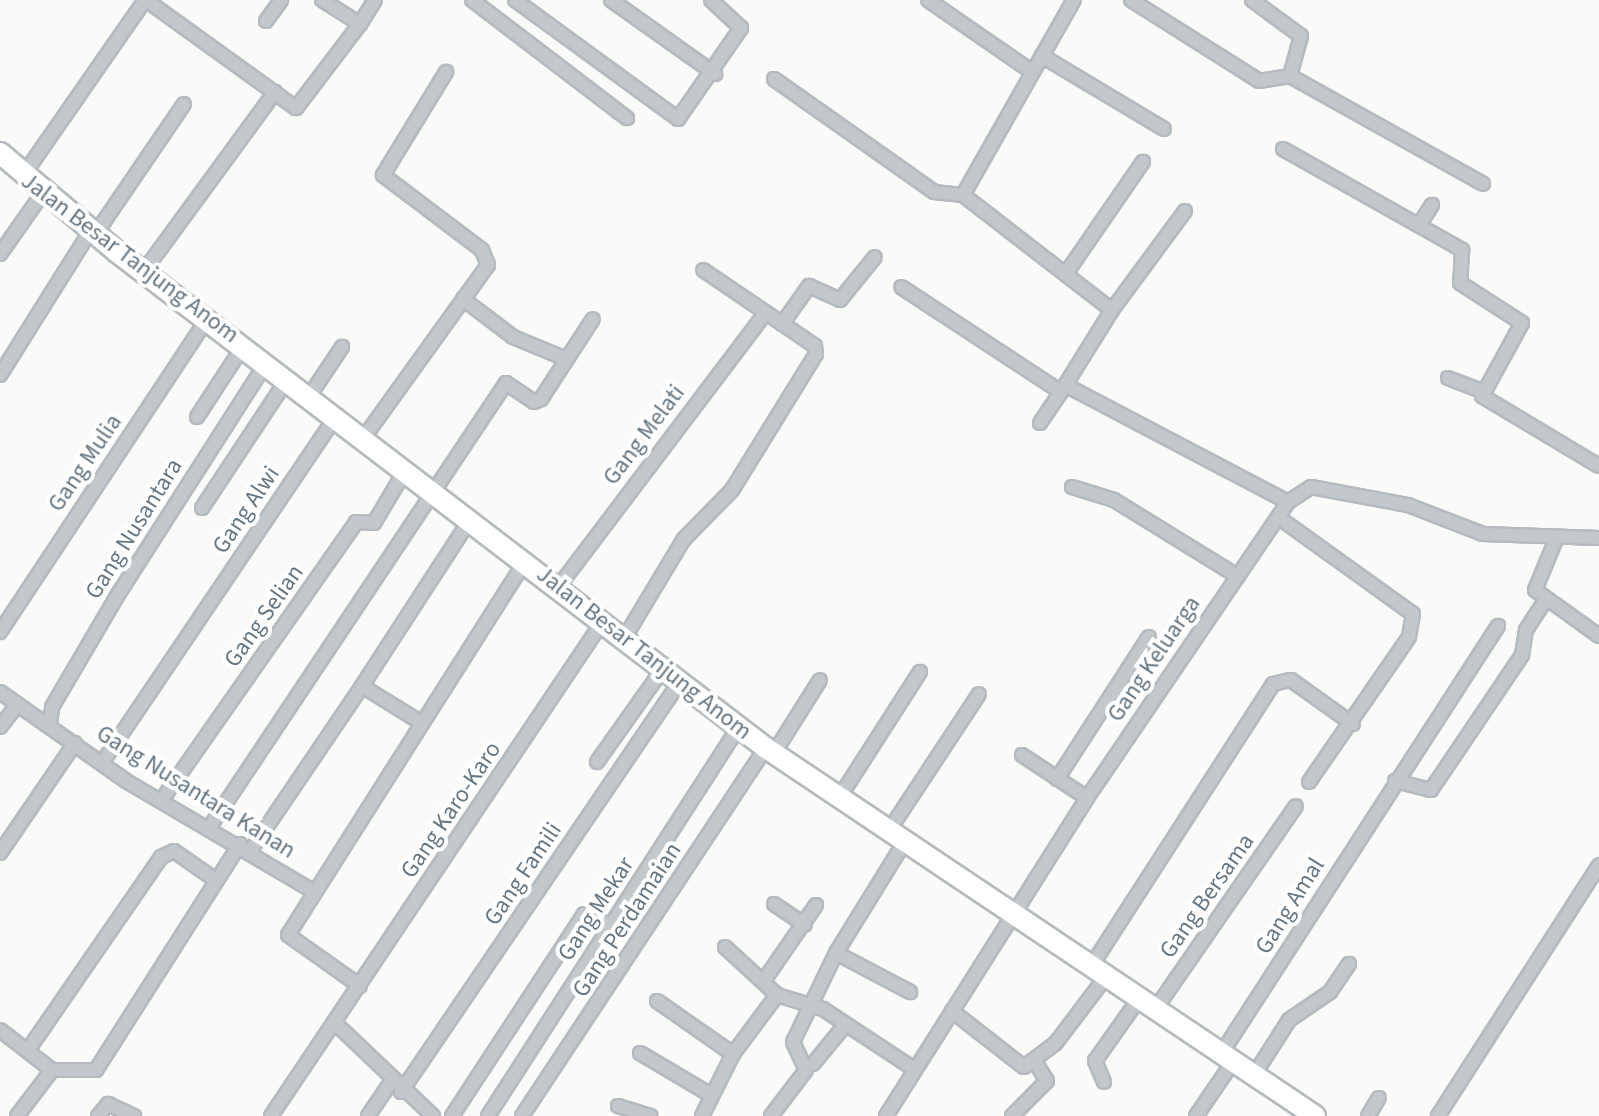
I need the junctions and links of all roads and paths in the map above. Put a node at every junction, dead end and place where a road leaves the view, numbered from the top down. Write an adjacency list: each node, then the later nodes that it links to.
1 (146, 0): 21 (street); 28 (street)
2 (281, 0): 13 (street)
3 (322, 0): 14 (street)
4 (375, 0): 14 (street)
5 (472, 0): 23 (street)
6 (515, 0): 18 (street)
7 (611, 0): 18 (street)
8 (711, 0): 18 (street)
9 (928, 0): 16 (street)
10 (1074, 0): 15 (street)
11 (1131, 0): 19 (street)
12 (1252, 0): 19 (street)
13 (266, 21)
14 (360, 24): 21 (street)
15 (1042, 56): 16 (street); 24 (street)
16 (1031, 71): 31 (street)
17 (446, 72): 42 (street)
18 (715, 74)
19 (1290, 76): 29 (street)
20 (774, 79): 31 (street)
21 (275, 92): 39 (street)
22 (184, 104): 35 (street)
23 (627, 118)
24 (1164, 129)
25 (1283, 149): 34 (street)
26 (0, 153): 28 (main road, Jalan Besar Tanjung Anom)
27 (1143, 162): 40 (street)
28 (22, 177): 30 (main road, Jalan Besar Tanjung Anom)
29 (1483, 184)
30 (42, 194): 35 (main road, Jalan Besar Tanjung Anom); 36 (street)
31 (963, 195): 40 (street)
32 (1432, 205): 34 (street)
33 (1185, 211): 43 (street)
34 (1419, 225): 56 (street)
35 (94, 232): 39 (main road, Jalan Besar Tanjung Anom); 52 (street)
36 (0, 254)
37 (875, 257): 47 (street)
38 (703, 270): 44 (street)
39 (144, 271): 45 (main road, Jalan Besar Tanjung Anom)
40 (1067, 272): 43 (street)
41 (901, 287): 55 (street)
42 (463, 299): 50 (street); 61 (street)
43 (1112, 310): 55 (street)
44 (766, 312): 47 (street); 74 (street, Gang Melati)
45 (207, 319): 48 (main road, Jalan Besar Tanjung Anom); 78 (street, Gang Mulia)
46 (593, 319): 50 (street)
47 (782, 324): 80 (street)
48 (244, 345): 51 (main road, Jalan Besar Tanjung Anom); 59 (street)
49 (342, 347): 57 (street)
50 (566, 359): 65 (street)
51 (267, 362): 53 (main road, Jalan Besar Tanjung Anom); 91 (street, Gang Nusantara)
52 (0, 375)
53 (288, 378): 57 (main road, Jalan Besar Tanjung Anom); 67 (street)
54 (1448, 378): 56 (street)
55 (1065, 390): 60 (street); 66 (street)
56 (1479, 390): 62 (street)
57 (310, 395): 58 (main road, Jalan Besar Tanjung Anom)
58 (337, 415): 61 (main road, Jalan Besar Tanjung Anom); 99 (street, Gang Alwi)
59 (197, 417)
60 (1040, 423)
61 (365, 436): 63 (main road, Jalan Besar Tanjung Anom)
62 (1599, 466)
63 (406, 469): 65 (main road, Jalan Besar Tanjung Anom); 105 (street, Gang Selian)
64 (1072, 487): 73 (street)
65 (432, 490): 69 (main road, Jalan Besar Tanjung Anom); 107 (street)
66 (1288, 502): 68 (street, Gang Keluarga); 70 (street)
67 (202, 508)
68 (1278, 517): 73 (street, Gang Keluarga); 92 (street)
69 (471, 518): 72 (main road, Jalan Besar Tanjung Anom); 86 (street)
70 (1557, 537): 71 (street); 75 (street)
71 (1599, 538)
72 (525, 562): 74 (main road, Jalan Besar Tanjung Anom); 90 (street)
73 (1237, 576): 104 (street, Gang Keluarga)
74 (559, 586): 76 (main road, Jalan Besar Tanjung Anom)
75 (1544, 602): 79 (street); 101 (street)
76 (603, 621): 80 (main road, Jalan Besar Tanjung Anom); 124 (street, Gang Karo-Karo)
77 (1498, 626): 101 (street, Gang Amal)
78 (0, 632)
79 (1599, 636)
80 (625, 637): 82 (main road, Jalan Besar Tanjung Anom)
81 (1149, 637): 100 (street)
82 (665, 666): 84 (main road, Jalan Besar Tanjung Anom); 98 (street)
83 (920, 672): 103 (street)
84 (681, 680): 93 (main road, Jalan Besar Tanjung Anom); 145 (street, Gang Famili)
85 (820, 680): 96 (street, Gang Perdamaian)
86 (362, 686): 90 (street); 109 (street)
87 (0, 692): 89 (street, Gang Nusantara Kanan)
88 (979, 694): 108 (street)
89 (17, 705): 91 (street, Gang Nusantara Kanan); 94 (street)
90 (422, 723): 113 (street)
91 (50, 724): 95 (street, Gang Nusantara Kanan)
92 (1353, 724): 102 (street); 122 (street)
93 (739, 726): 96 (main road, Jalan Besar Tanjung Anom); 118 (street, Gang Mekar)
94 (0, 727)
95 (75, 743): 99 (street, Gang Nusantara Kanan); 110 (street)
96 (770, 750): 103 (main road, Jalan Besar Tanjung Anom); 159 (street, Gang Perdamaian)
97 (1022, 755): 100 (street)
98 (597, 762)
99 (102, 763): 105 (street, Gang Nusantara Kanan)
100 (1057, 779): 104 (street)
101 (1395, 781): 137 (street, Gang Amal)
102 (1309, 782)
103 (839, 798): 108 (main road, Jalan Besar Tanjung Anom)
104 (1087, 798): 116 (street, Gang Keluarga)
105 (161, 801): 107 (street, Gang Nusantara Kanan)
106 (1296, 806): 129 (street, Gang Bersama)
107 (209, 828): 109 (street, Gang Nusantara Kanan)
108 (896, 837): 116 (main road, Jalan Besar Tanjung Anom); 120 (street)
109 (245, 847): 112 (street); 113 (street, Gang Nusantara Kanan)
110 (0, 853)
111 (1599, 865): 166 (street)
112 (217, 881): 134 (street); 141 (street)
113 (313, 891): 124 (street)
114 (774, 904): 117 (street)
115 (816, 905): 117 (street)
116 (1012, 914): 122 (main road, Jalan Besar Tanjung Anom); 130 (street, Gang Keluarga)
117 (805, 925): 123 (street)
118 (612, 926): 157 (street); 158 (street, Gang Mekar)
119 (725, 947): 123 (street)
120 (836, 953): 125 (street); 128 (street)
121 (1349, 964): 142 (street)
122 (1098, 973): 129 (main road, Jalan Besar Tanjung Anom); 138 (street)
123 (765, 979): 126 (street)
124 (360, 986): 131 (street, Gang Karo-Karo)
125 (910, 992)
126 (777, 995): 128 (street); 136 (street)
127 (657, 1001): 136 (street)
128 (814, 1005): 132 (street); 162 (street)
129 (1146, 1006): 137 (main road, Jalan Besar Tanjung Anom); 143 (street, Gang Bersama)
130 (952, 1011): 138 (street); 140 (street, Gang Keluarga)
131 (335, 1023): 144 (street); 154 (street, Gang Karo-Karo)
132 (845, 1025): 139 (street); 140 (street)
133 (0, 1030): 134 (street)
134 (28, 1050): 141 (street)
135 (640, 1053): 146 (street)
136 (733, 1054): 146 (street)
137 (1227, 1058): 142 (main road, Jalan Besar Tanjung Anom); 164 (street, Gang Amal)
138 (1035, 1062): 163 (street)
139 (813, 1064)
140 (914, 1069): 150 (street, Gang Keluarga)
141 (52, 1070): 151 (street)
142 (1254, 1075): 149 (main road, Jalan Besar Tanjung Anom)
143 (1104, 1082)
144 (390, 1083): 145 (street); 155 (street)
145 (401, 1092): 156 (street)
146 (711, 1095): 161 (street)
147 (1379, 1098): 165 (street)
148 (618, 1106): 160 (street)
149 (1304, 1113)
150 (890, 1115)
151 (17, 1116)
152 (98, 1116): 153 (street)
153 (134, 1116)
154 (271, 1116)
155 (368, 1116)
156 (433, 1116)
157 (452, 1116)
158 (488, 1116)
159 (522, 1116)
160 (650, 1116)
161 (702, 1116)
162 (771, 1116)
163 (1012, 1116)
164 (1196, 1116)
165 (1368, 1116)
166 (1438, 1116)

